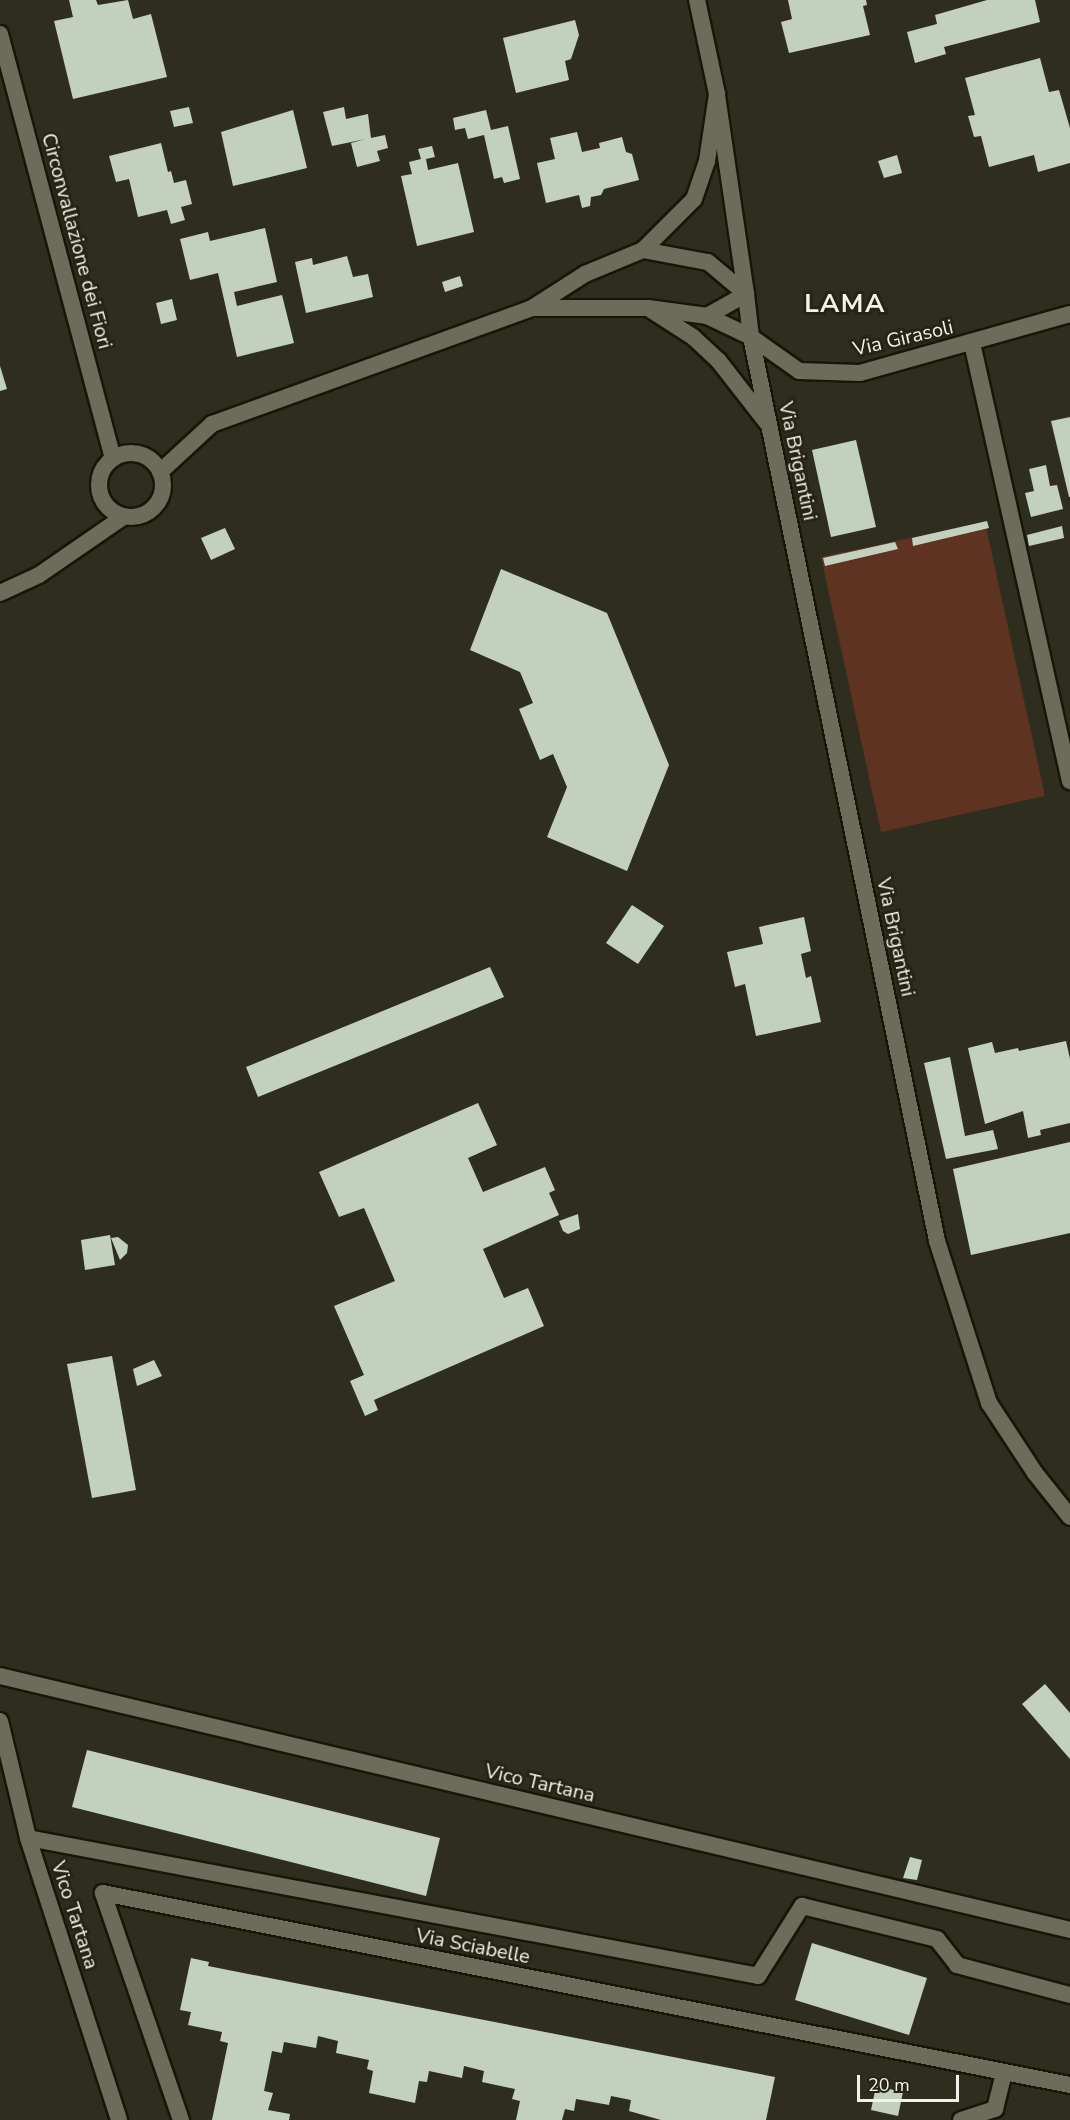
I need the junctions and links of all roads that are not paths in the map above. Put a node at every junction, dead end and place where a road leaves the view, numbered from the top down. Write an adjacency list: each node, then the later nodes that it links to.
1 (697, 0): 3 (street, Via Brigantini)
2 (0, 34): 13 (street, Circonvallazione dei Fiori)
3 (717, 94): 4 (street); 5 (street, Via Brigantini)
4 (643, 250): 5 (street); 6 (street)
5 (746, 294): 9 (street); 10 (street, Via Brigantini)
6 (532, 308): 7 (street, Via Girasoli); 14 (street)
7 (648, 308): 9 (street, Via Girasoli); 12 (street)
8 (1070, 314): 11 (street, Via Girasoli)
9 (708, 316): 10 (street, Via Girasoli)
10 (751, 337): 11 (street, Via Girasoli); 12 (street, Via Brigantini)
11 (972, 343): 17 (street)
12 (770, 427): 18 (street, Via Brigantini)
13 (113, 458): 14 (street); 15 (street)
14 (160, 472): 15 (street)
15 (123, 517): 16 (street)
16 (0, 593)
17 (1070, 781)
18 (1070, 1517)
19 (0, 1676): 22 (street, Vico Tartana)
20 (0, 1721): 21 (street, Vico Tartana)
21 (28, 1838): 23 (street, Via Sciabelle); 27 (street, Vico Tartana)
22 (1070, 1930)
23 (1070, 1995)
24 (1004, 2073): 25 (street, Via Sciabelle); 26 (street); 28 (street, Via Sciabelle)
25 (1070, 2085)
26 (996, 2114): 29 (street)
27 (119, 2120)
28 (181, 2120)
29 (961, 2120)

